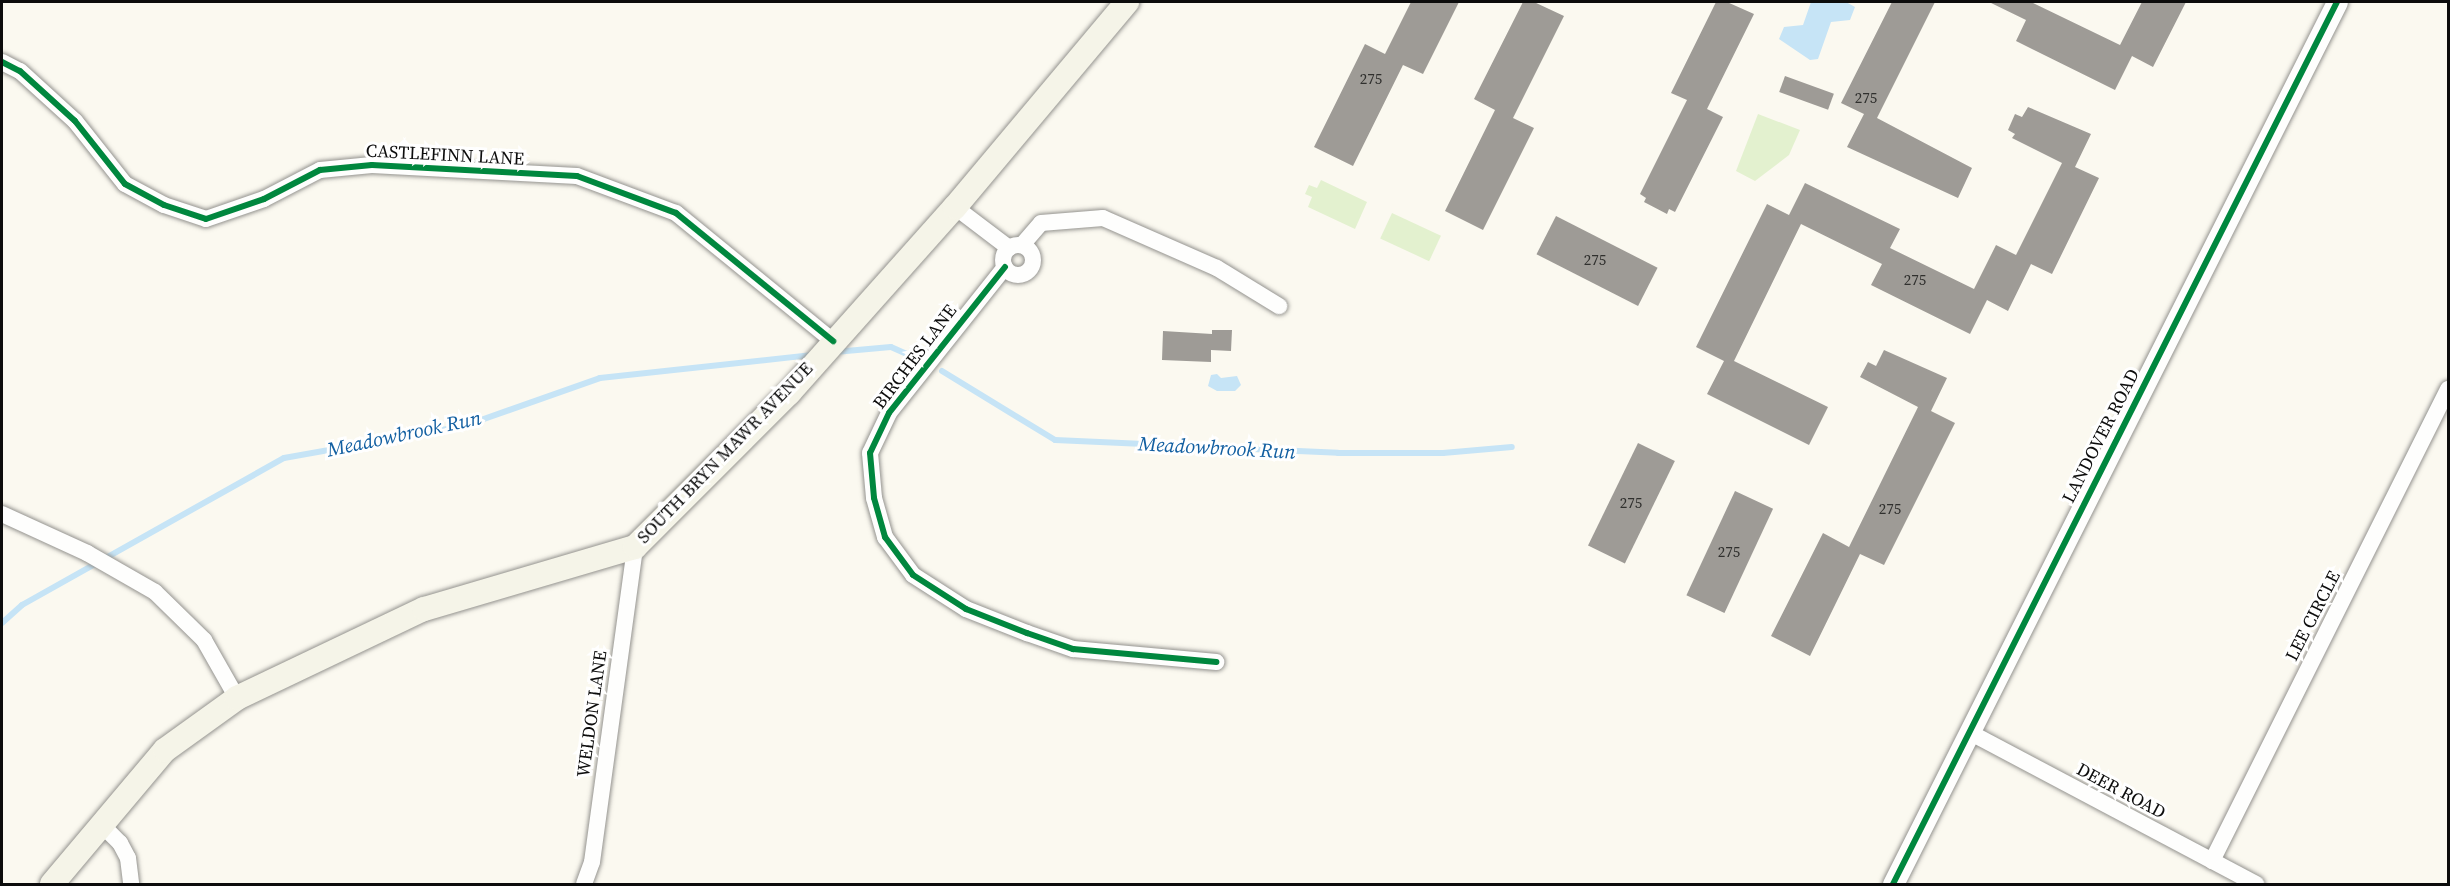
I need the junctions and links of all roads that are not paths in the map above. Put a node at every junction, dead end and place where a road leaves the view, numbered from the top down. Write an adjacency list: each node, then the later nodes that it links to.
1 (1127, 2): 4 (main road, SOUTH BRYN MAWR AVENUE)
2 (2337, 2): 14 (street, LANDOVER ROAD)
3 (2, 62): 8 (street, CASTLEFINN LANE)
4 (955, 207): 5 (street); 8 (main road, SOUTH BRYN MAWR AVENUE)
5 (1016, 247): 6 (street, BIRCHES LANE); 6 (street); 7 (street)
6 (1005, 267): 12 (street, BIRCHES LANE)
7 (1279, 306)
8 (829, 345): 11 (main road, SOUTH BRYN MAWR AVENUE)
9 (2448, 388): 16 (street, LEE CIRCLE)
10 (2, 514): 13 (street)
11 (634, 547): 13 (main road, SOUTH BRYN MAWR AVENUE); 19 (street, WELDON LANE)
12 (1216, 662)
13 (237, 698): 15 (main road, SOUTH BRYN MAWR AVENUE)
14 (1969, 732): 16 (street, DEER ROAD); 20 (street, LANDOVER ROAD)
15 (101, 824): 17 (main road, SOUTH BRYN MAWR AVENUE); 18 (street)
16 (2212, 861): 21 (street, DEER ROAD)
17 (52, 885)
18 (131, 885)
19 (584, 885)
20 (1893, 885)
21 (2256, 885)

